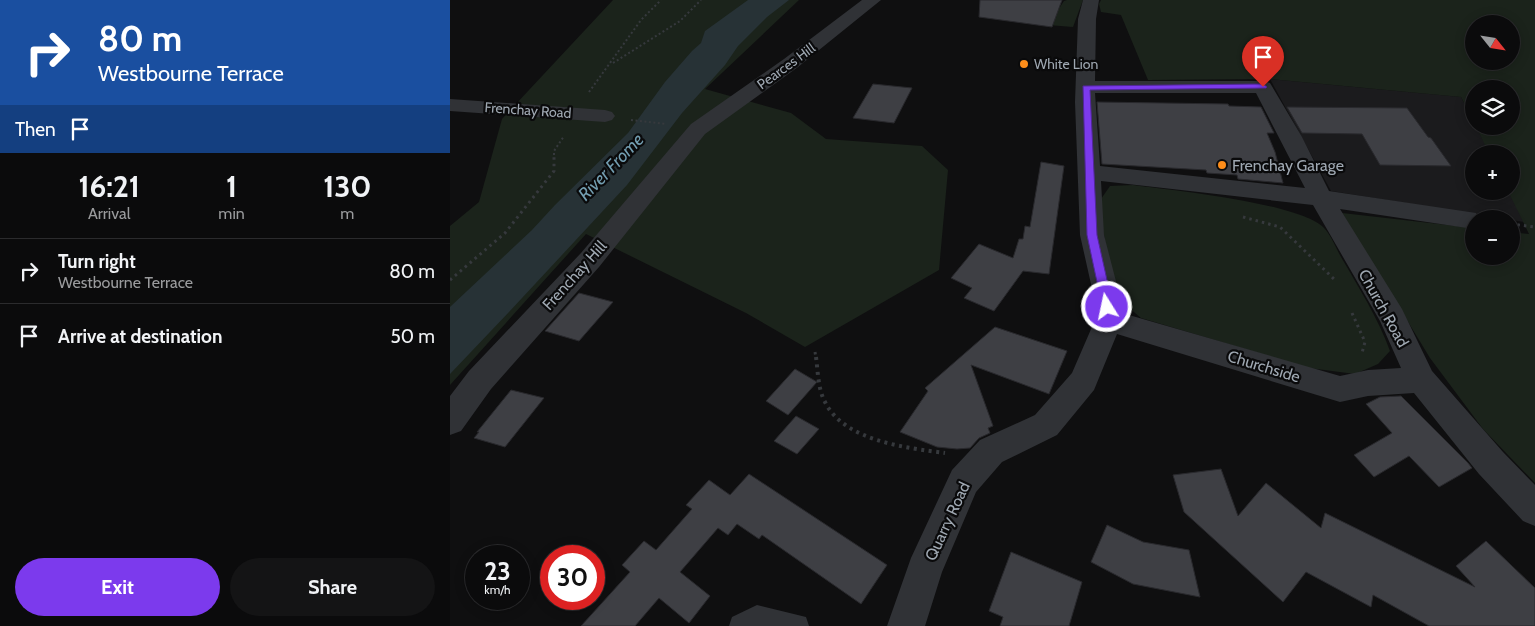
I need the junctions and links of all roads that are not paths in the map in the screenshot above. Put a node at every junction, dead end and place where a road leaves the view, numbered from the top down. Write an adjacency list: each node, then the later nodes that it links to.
1 (873, 0): 6 (street, Pearces Hill)
2 (1091, 0): 3 (street, Quarry Road)
3 (1086, 87): 7 (street, Quarry Road); 8 (street, Church Road)
4 (450, 105): 5 (street, Frenchay Road)
5 (605, 116)
6 (686, 127): 12 (street, Frenchay Hill)
7 (1089, 172): 8 (street); 10 (street, Quarry Road)
8 (1321, 198): 9 (street); 11 (street, Church Road)
9 (1465, 219)
10 (1109, 320): 11 (street, Churchside); 16 (street, Quarry Road)
11 (1421, 380): 13 (street, Church Road)
12 (450, 421)
13 (1535, 509)
14 (741, 626): 15 (lane)
15 (797, 626)
16 (906, 626)

